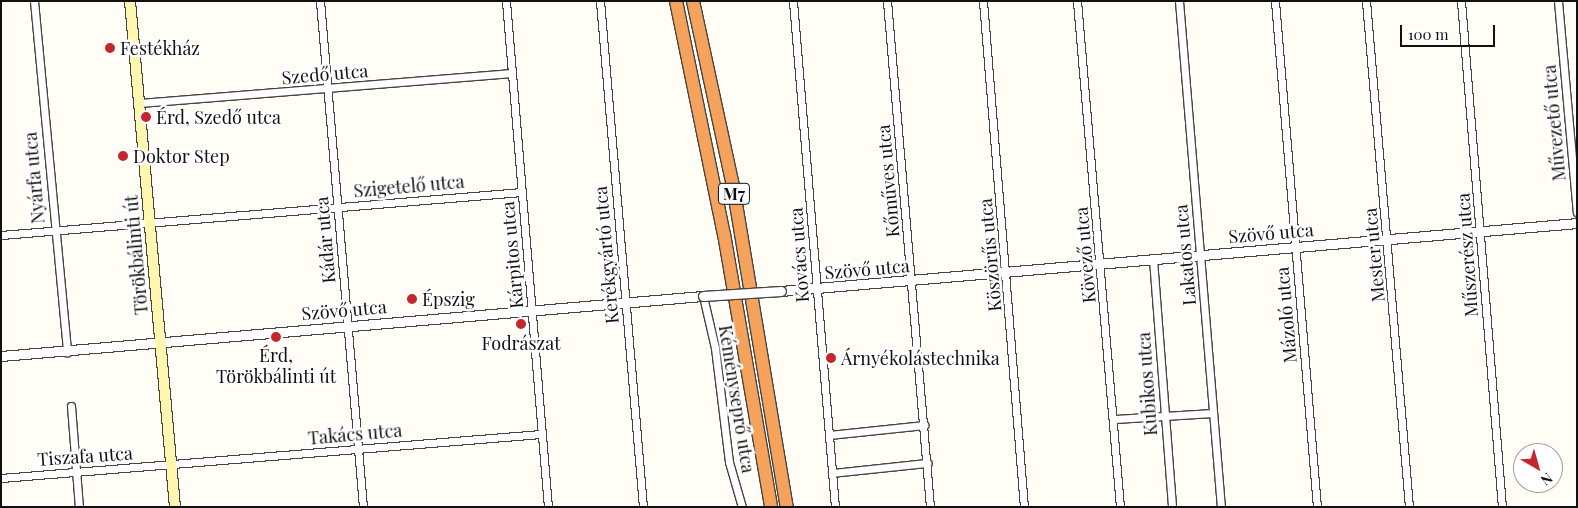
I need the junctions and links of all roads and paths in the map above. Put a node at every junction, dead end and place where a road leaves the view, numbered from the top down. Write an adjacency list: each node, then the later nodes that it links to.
1 (34, 1): 25 (street, Nyárfa utca)
2 (130, 1): 19 (main road, Törökbálinti út)
3 (320, 1): 18 (street, Kádár utca)
4 (506, 1): 17 (street, Kárpitos utca)
5 (600, 1): 37 (street, Kerékgyártó utca)
6 (676, 1): 62 (highway, M7)
7 (694, 1): 63 (highway, M7)
8 (793, 1): 35 (street, Kovács utca)
9 (887, 1): 34 (street, Kőműves utca)
10 (982, 1): 33 (street, Köszörűs utca)
11 (1077, 1): 32 (street, Kövező utca)
12 (1178, 1): 30 (street, Lakatos utca)
13 (1275, 1): 29 (street, Mázoló utca)
14 (1366, 1): 28 (street, Mester utca)
15 (1461, 1): 26 (street, Műszerész utca)
16 (1558, 1): 22 (street, Művezető utca)
17 (512, 73): 18 (street, Szedő utca); 20 (street, Kárpitos utca)
18 (330, 89): 19 (street, Szedő utca); 21 (street, Kádár utca)
19 (140, 103): 23 (main road, Törökbálinti út)
20 (522, 192): 21 (street, Szigetelő utca); 38 (street, Kárpitos utca)
21 (336, 207): 23 (street, Szigetelő utca); 39 (street, Kádár utca)
22 (1577, 212)
23 (150, 221): 25 (street, Szigetelő utca); 40 (main road, Törökbálinti út)
24 (1577, 223): 26 (street, Szövő utca)
25 (54, 230): 27 (street, Szigetelő utca); 41 (street, Nyárfa utca)
26 (1481, 231): 28 (street, Szövő utca); 72 (street, Műszerész utca)
27 (1, 235)
28 (1388, 239): 29 (street, Szövő utca); 71 (street, Mester utca)
29 (1295, 247): 30 (street, Szövő utca); 70 (street, Mázoló utca)
30 (1201, 256): 31 (street, Szövő utca); 44 (street, Lakatos utca)
31 (1153, 259): 32 (street, Szövő utca); 45 (street, Kubikos utca)
32 (1100, 261): 33 (street, Szövő utca); 46 (street, Kövező utca)
33 (1006, 272): 34 (street, Szövő utca); 66 (street, Köszörűs utca)
34 (911, 281): 35 (street, Szövő utca); 47 (street, Kőműves utca)
35 (816, 289): 36 (street, Szövő utca, bridge); 49 (street, Kovács utca)
36 (703, 296): 37 (street, Szövő utca); 61 (street, Kéményseprő utca)
37 (626, 302): 38 (street, Szövő utca); 60 (street, Kerékgyártó utca)
38 (532, 310): 39 (street, Szövő utca); 48 (street, Kárpitos utca)
39 (349, 326): 40 (street, Szövő utca); 50 (street, Kádár utca)
40 (160, 341): 41 (street, Szövő utca); 52 (main road, Törökbálinti út)
41 (67, 352): 42 (street, Szövő utca)
42 (1, 356)
43 (71, 406): 53 (street)
44 (1213, 413): 45 (street); 69 (street, Lakatos utca)
45 (1164, 418): 46 (street); 68 (street, Kubikos utca)
46 (1115, 419): 67 (street, Kövező utca)
47 (924, 424): 49 (street); 51 (street, Kőműves utca)
48 (541, 434): 50 (street, Takács utca); 59 (street, Kárpitos utca)
49 (829, 434): 54 (street, Kovács utca)
50 (359, 448): 52 (street, Takács utca); 58 (street, Kádár utca)
51 (927, 463): 54 (street); 65 (street, Kőműves utca)
52 (172, 464): 53 (street, Tiszafa utca); 57 (main road, Törökbálinti út)
53 (76, 471): 55 (street, Tiszafa utca); 56 (street)
54 (832, 473): 64 (street, Kovács utca)
55 (1, 478)
56 (79, 507)
57 (175, 507)
58 (363, 507)
59 (548, 507)
60 (643, 507)
61 (742, 507)
62 (771, 507)
63 (786, 507)
64 (835, 507)
65 (930, 507)
66 (1024, 507)
67 (1120, 507)
68 (1172, 507)
69 (1221, 507)
70 (1317, 507)
71 (1409, 507)
72 (1502, 507)

